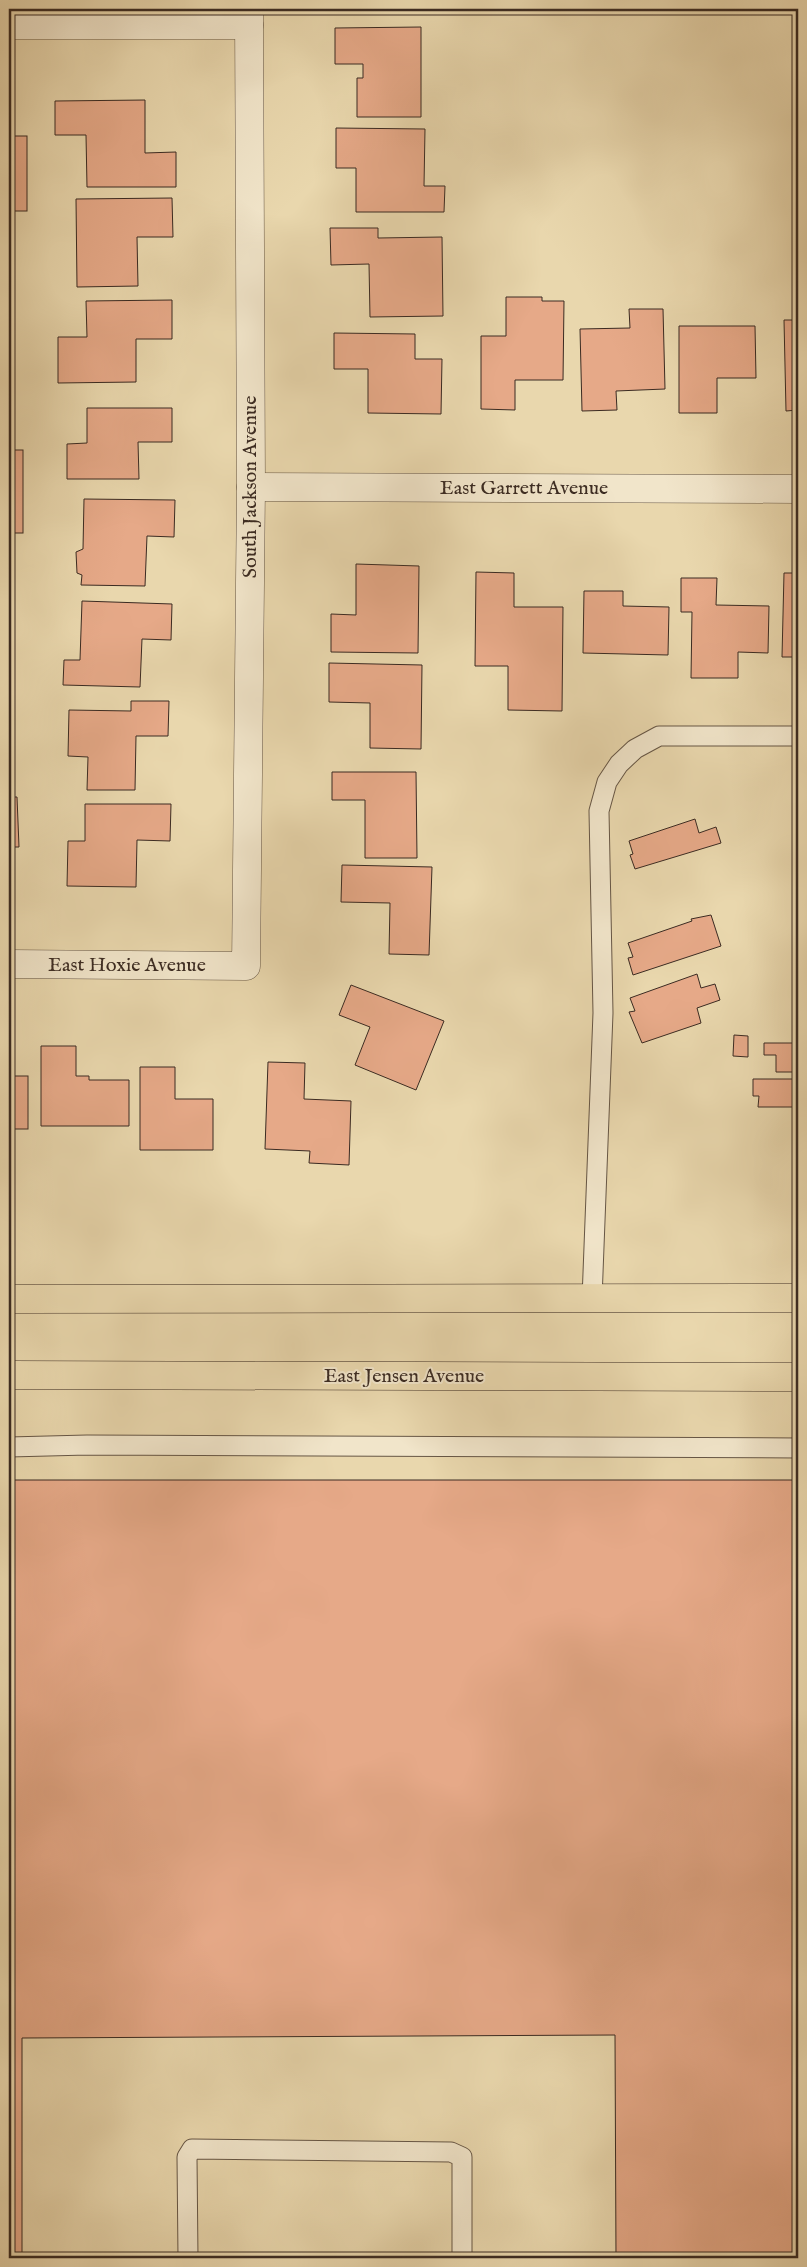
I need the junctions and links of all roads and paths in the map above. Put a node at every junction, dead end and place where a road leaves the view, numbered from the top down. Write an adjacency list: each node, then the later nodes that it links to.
1 (249, 17): 2 (street); 3 (street, South Jackson Avenue)
2 (9, 25)
3 (250, 487): 4 (street, East Garrett Avenue); 7 (street, South Jackson Avenue)
4 (798, 489)
5 (798, 736): 10 (lane)
6 (9, 964): 7 (street, East Hoxie Avenue)
7 (246, 966)
8 (798, 1298): 10 (main road)
9 (9, 1299): 10 (main road)
10 (592, 1299)
11 (9, 1375): 12 (main road, East Jensen Avenue)
12 (798, 1377)
13 (9, 1447): 14 (lane)
14 (798, 1448)
15 (188, 2258): 16 (lane)
16 (462, 2258)

